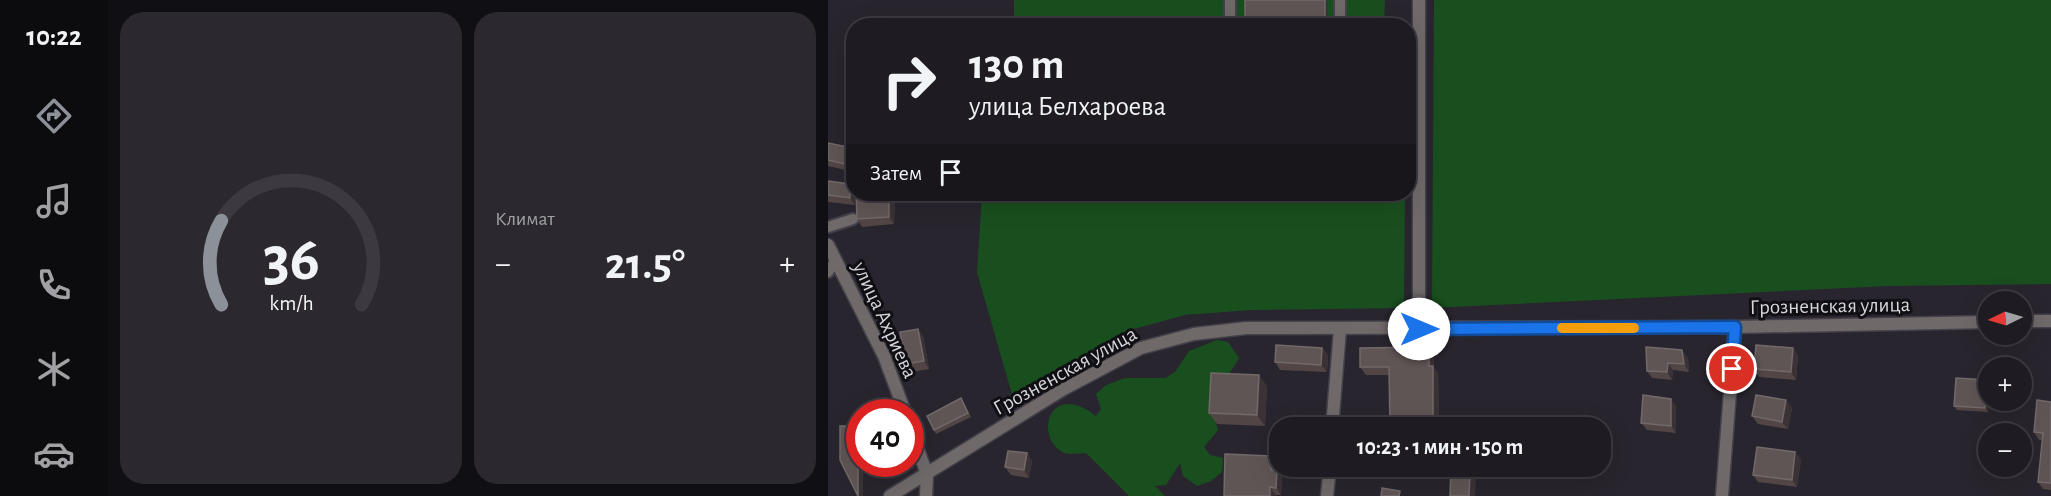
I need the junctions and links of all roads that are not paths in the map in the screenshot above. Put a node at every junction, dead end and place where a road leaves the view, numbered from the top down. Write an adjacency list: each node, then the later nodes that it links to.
1 (1230, 0): 4 (lane)
2 (1340, 0): 5 (lane)
3 (1419, 0): 6 (street)
4 (1230, 18)
5 (1340, 18)
6 (1416, 18)
7 (1416, 147): 17 (street)
8 (853, 219): 9 (lane)
9 (828, 227)
10 (828, 245): 11 (street, улица Ахриева)
11 (836, 260): 12 (lane); 19 (street, улица Ахриева)
12 (828, 272)
13 (2032, 321): 14 (street)
14 (2051, 321)
15 (1978, 322): 16 (street, Грозненская улица)
16 (1735, 327): 17 (street, Грозненская улица); 27 (street)
17 (1419, 329): 18 (street, Грозненская улица)
18 (1340, 330): 20 (street); 22 (street, Грозненская улица)
19 (900, 399)
20 (1333, 417)
21 (924, 466): 22 (street)
22 (927, 474): 24 (street, Грозненская улица); 25 (street)
23 (1328, 477): 26 (street)
24 (891, 496)
25 (927, 496)
26 (1327, 496)
27 (1722, 496)

